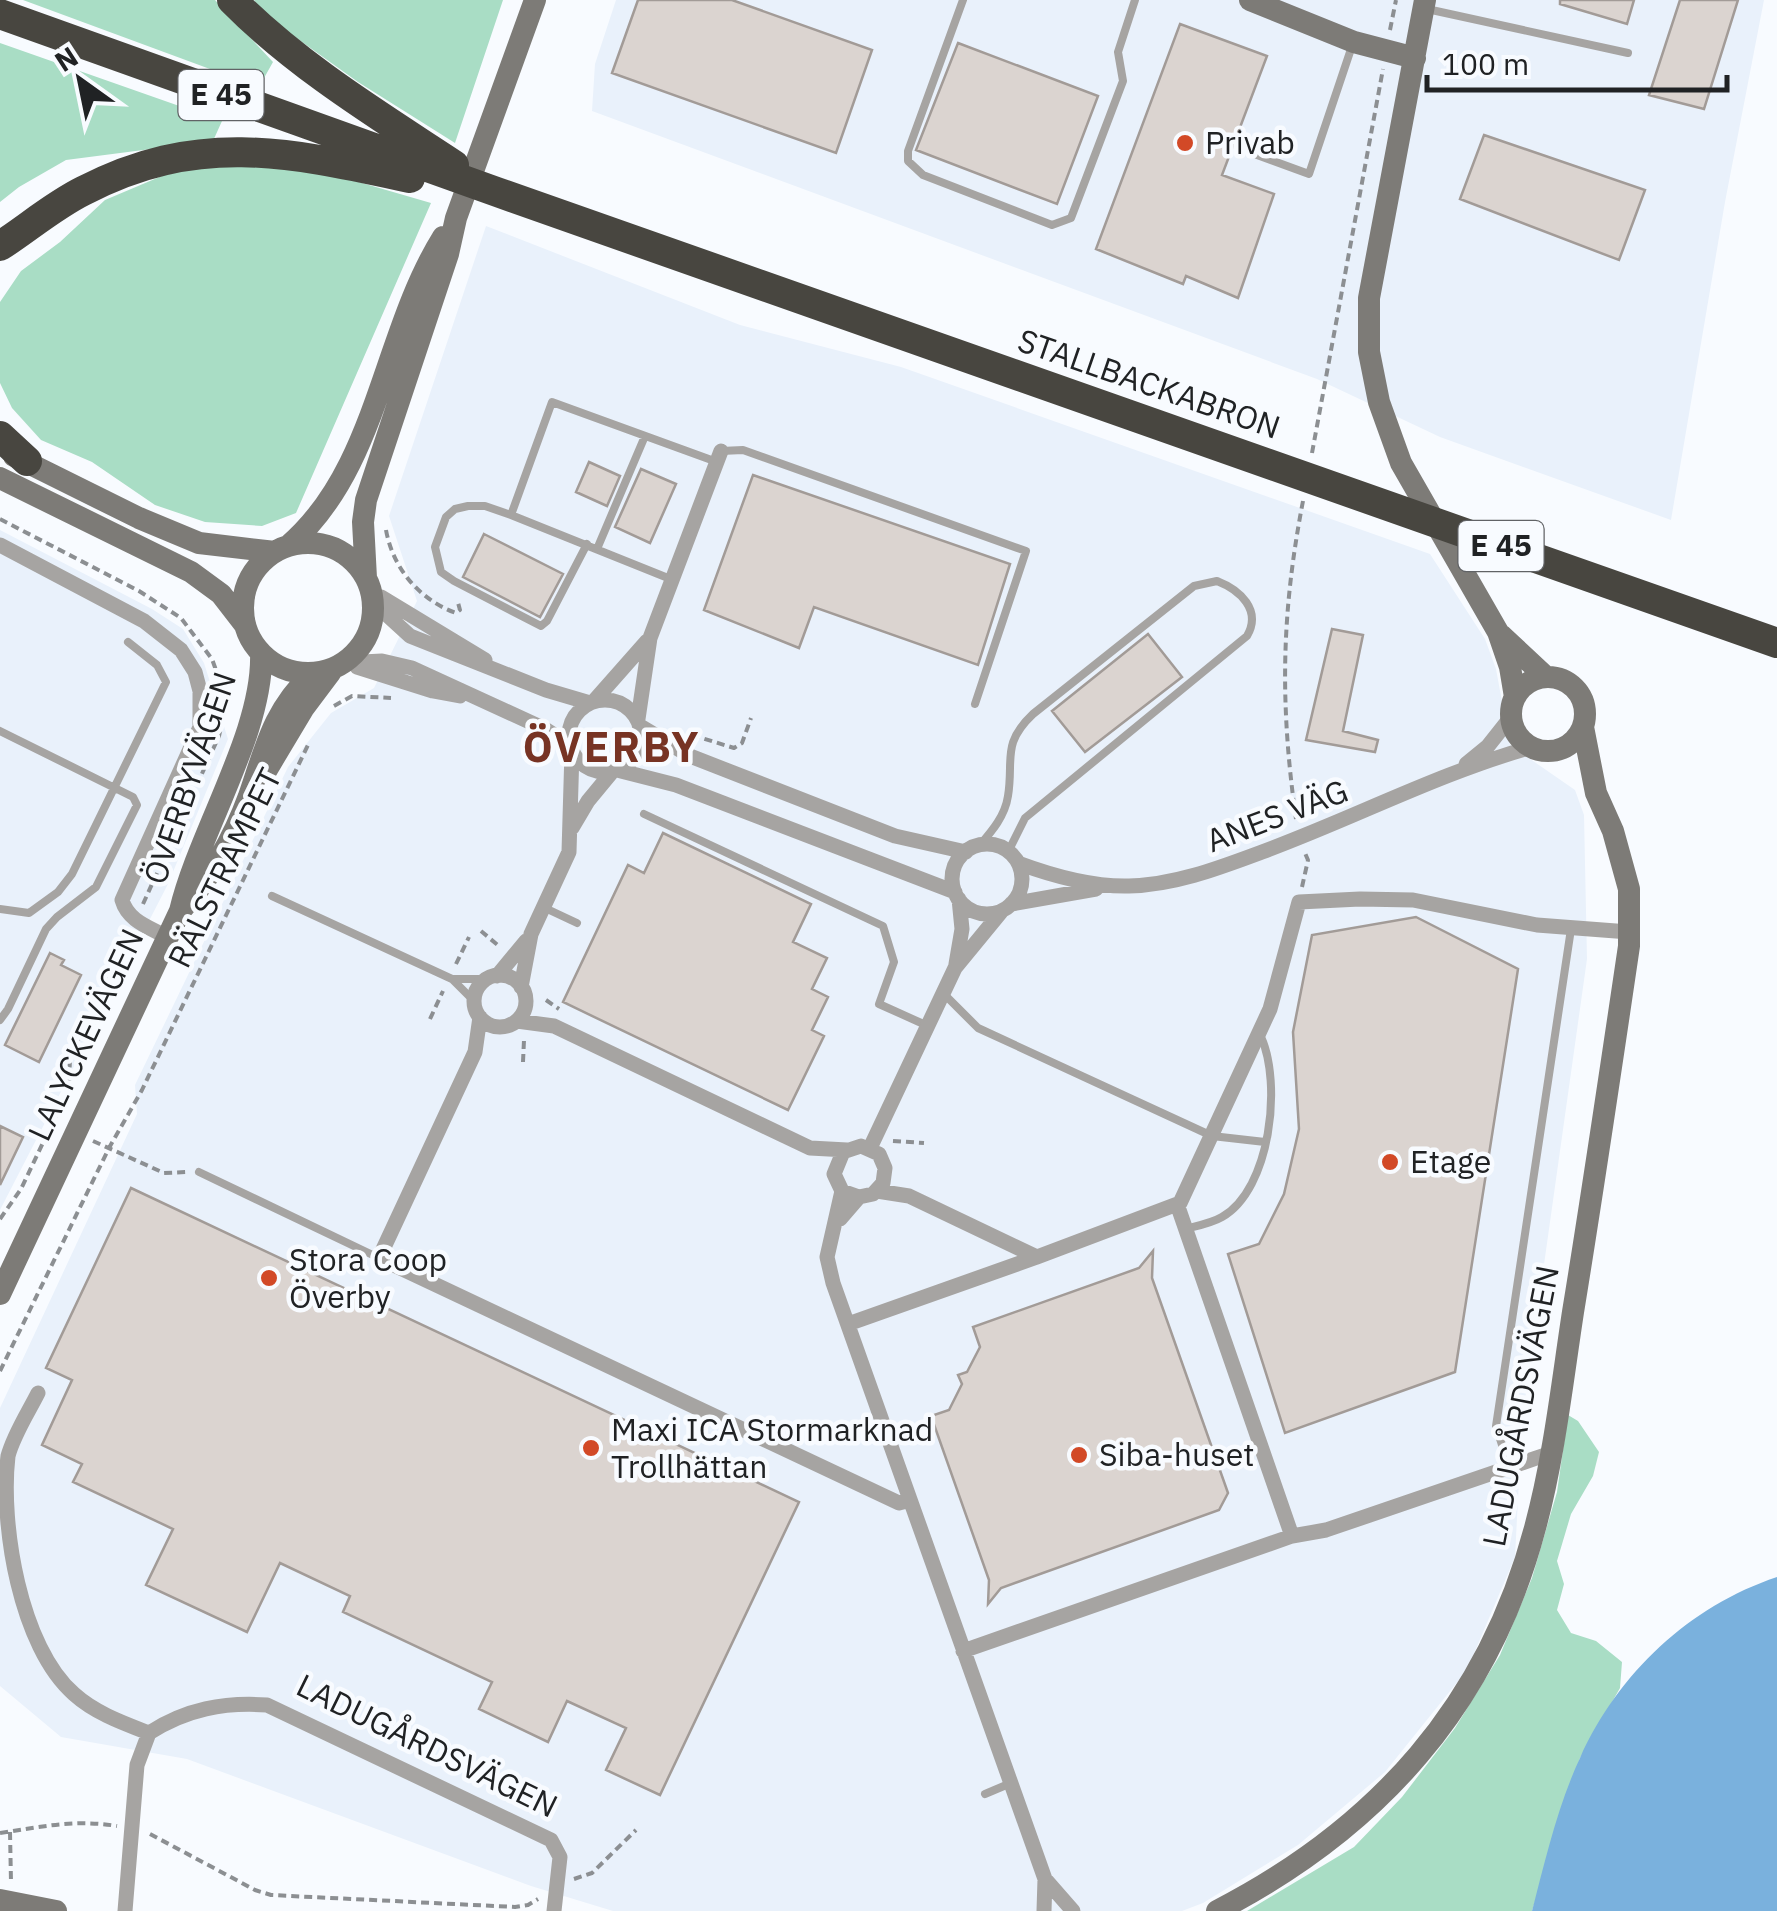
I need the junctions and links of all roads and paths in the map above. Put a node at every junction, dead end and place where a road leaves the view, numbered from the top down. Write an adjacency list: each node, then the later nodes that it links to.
1 (232, 0): 14 (highway)
2 (535, 0): 15 (main road, ÖVERBYVÄGEN)
3 (963, 0): 4 (lane)
4 (1136, 0)
5 (1250, 0): 9 (main road)
6 (1396, 0): 10 (path)
7 (1424, 4): 11 (lane); 12 (main road)
8 (0, 14): 14 (highway, E 45)
9 (1354, 42): 10 (main road); 13 (lane)
10 (1386, 50): 12 (main road)
11 (1628, 53)
12 (1416, 58): 33 (main road)
13 (1257, 155)
14 (444, 173): 16 (highway); 36 (highway, STALLBACKABRON / E 45)
15 (456, 218): 27 (main road, ÖVERBYVÄGEN); 30 (main road, ÖVERBYVÄGEN)
16 (7, 244)
17 (0, 436): 19 (highway)
18 (645, 436): 20 (lane); 22 (lane); 28 (lane)
19 (14, 455): 27 (main road)
20 (719, 457): 29 (street); 42 (lane)
21 (0, 478): 32 (main road, ÖVERBYVÄGEN)
22 (511, 515): 25 (lane); 31 (lane)
23 (0, 519): 40 (path)
24 (386, 525): 31 (path)
25 (588, 544): 28 (lane); 31 (lane)
26 (0, 545): 67 (street)
27 (282, 549): 30 (main road); 32 (main road, ÖVERBYVÄGEN)
28 (598, 549): 29 (lane)
29 (673, 580): 34 (street)
30 (368, 584): 38 (main road, ÖVERBYVÄGEN); 41 (street)
31 (461, 585)
32 (246, 626): 37 (main road, ÖVERBYVÄGEN)
33 (1498, 632): 39 (main road); 44 (main road)
34 (650, 638): 41 (street); 45 (street)
35 (128, 642): 53 (lane)
36 (1777, 643)
37 (261, 653): 38 (main road, ÖVERBYVÄGEN); 43 (main road, ÖVERBYVÄGEN)
38 (330, 668): 46 (main road, ÖVERBYVÄGEN); 49 (street); 55 (main road, ÖVERBYVÄGEN)
39 (1546, 677): 44 (main road); 47 (main road)
40 (226, 701): 43 (path); 67 (path)
41 (592, 702): 45 (street); 49 (street)
42 (976, 704)
43 (255, 707): 66 (main road, ÖVERBYVÄGEN)
44 (1513, 707): 50 (main road); 52 (street, ANES VÄG)
45 (639, 722): 51 (street); 58 (street)
46 (293, 725): 55 (main road, ÖVERBYVÄGEN); 93 (path, RÄLSTRAMPET)
47 (1583, 727): 50 (main road); 54 (main road, LADUGÅRDSVÄGEN)
48 (0, 731): 53 (lane)
49 (571, 748): 51 (street); 57 (street)
50 (1540, 749): 52 (street, ANES VÄG); 54 (main road, LADUGÅRDSVÄGEN)
51 (614, 771): 57 (street); 62 (street)
52 (1455, 772): 60 (street, ANES VÄG)
53 (114, 787): 64 (lane); 81 (lane)
54 (1596, 793): 70 (main road, LADUGÅRDSVÄGEN)
55 (247, 799): 66 (main road, ÖVERBYVÄGEN)
56 (644, 814): 84 (lane)
57 (570, 832): 63 (street)
58 (973, 849): 59 (street); 59 (lane); 62 (street)
59 (1013, 857): 60 (street, ANES VÄG); 65 (street)
60 (1111, 886): 65 (street, ANES VÄG)
61 (272, 896): 75 (lane)
62 (957, 896): 65 (street); 73 (street)
63 (544, 907): 68 (lane); 71 (street)
64 (0, 908)
65 (1006, 908): 73 (street)
66 (180, 911): 72 (main road, LALYCKEVÄGEN)
67 (136, 920): 72 (street); 87 (path)
68 (577, 923)
69 (1571, 929): 70 (street); 85 (street); 114 (lane)
70 (1629, 932): 113 (main road, LADUGÅRDSVÄGEN)
71 (531, 934): 74 (street); 76 (street)
72 (167, 937): 88 (main road, LALYCKEVÄGEN)
73 (956, 968): 77 (street)
74 (492, 977): 75 (lane); 76 (street); 79 (street)
75 (452, 979): 79 (lane)
76 (523, 991): 82 (street); 83 (street)
77 (944, 994): 84 (street); 89 (lane)
78 (546, 1000): 80 (path)
79 (477, 1009): 82 (street); 86 (street)
80 (569, 1014)
81 (0, 1020)
82 (509, 1024): 83 (street); 86 (street)
83 (554, 1026): 94 (street)
84 (928, 1026): 90 (street)
85 (1260, 1035): 89 (street); 91 (lane)
86 (475, 1052): 108 (street)
87 (52, 1122): 88 (path); 104 (path)
88 (76, 1134): 93 (path); 109 (main road, LALYCKEVÄGEN)
89 (1212, 1136): 91 (lane); 103 (street)
90 (874, 1141): 92 (path); 95 (street); 96 (street)
91 (1265, 1142): 106 (lane)
92 (924, 1143)
93 (109, 1148): 97 (path); 111 (path, RÄLSTRAMPET)
94 (810, 1148): 95 (street); 98 (street)
95 (847, 1150): 98 (street)
96 (886, 1168): 100 (street); 101 (street)
97 (198, 1172): 108 (lane)
98 (834, 1174): 99 (street)
99 (842, 1190): 102 (street); 105 (street)
100 (877, 1191): 101 (street); 102 (street)
101 (909, 1196): 107 (street)
102 (859, 1198): 105 (street)
103 (1177, 1204): 106 (street); 107 (street)
104 (0, 1219)
105 (835, 1226): 110 (street)
106 (1185, 1229): 116 (street)
107 (1036, 1257): 110 (street)
108 (379, 1258): 115 (street)
109 (0, 1294)
110 (848, 1324): 115 (street)
111 (0, 1371)
112 (38, 1393): 118 (street)
113 (1551, 1452): 114 (street); 132 (main road, LADUGÅRDSVÄGEN)
114 (1509, 1467): 116 (street)
115 (910, 1500): 117 (street)
116 (1292, 1536): 117 (street)
117 (963, 1651): 119 (street)
118 (149, 1733): 121 (street); 129 (street, LADUGÅRDSVÄGEN)
119 (1011, 1784): 120 (lane); 124 (street)
120 (986, 1794)
121 (130, 1828): 122 (path); 127 (street); 128 (path)
122 (10, 1832): 123 (path); 125 (path)
123 (0, 1833)
124 (1045, 1879): 130 (street); 131 (street)
125 (5, 1901): 126 (main road)
126 (56, 1911)
127 (125, 1911)
128 (515, 1911)
129 (554, 1911)
130 (1044, 1911)
131 (1072, 1911)
132 (1217, 1911)

